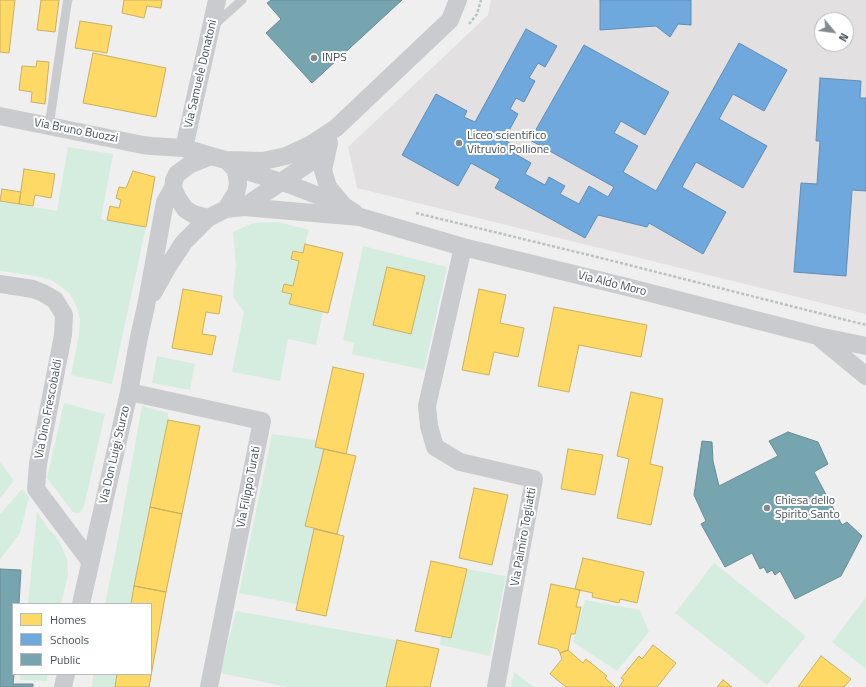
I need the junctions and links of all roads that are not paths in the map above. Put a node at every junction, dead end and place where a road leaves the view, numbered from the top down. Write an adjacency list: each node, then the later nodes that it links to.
1 (68, 0): 7 (lane)
2 (217, 0): 5 (street, Via Samuele Donatoni)
3 (242, 0): 5 (lane)
4 (458, 0): 8 (street)
5 (211, 28): 11 (street, Via Samuele Donatoni)
6 (0, 116): 7 (street, Via Bruno Buozzi)
7 (49, 126): 10 (street, Via Bruno Buozzi)
8 (336, 128): 9 (street); 12 (street)
9 (328, 145): 14 (street); 15 (street)
10 (151, 146): 11 (street, Via Bruno Buozzi); 13 (street, Via Bruno Buozzi)
11 (184, 148): 12 (street, Via Bruno Buozzi)
12 (225, 162): 13 (street); 14 (street); 17 (street)
13 (175, 181): 19 (street); 22 (street, Via Don Luigi Sturzo)
14 (280, 182): 15 (street); 16 (street)
15 (344, 206): 18 (street)
16 (244, 207): 17 (street); 18 (street)
17 (226, 209): 19 (street)
18 (360, 217): 20 (street, Via Aldo Moro)
19 (208, 218): 22 (street, Via Don Luigi Sturzo)
20 (463, 248): 23 (street, Via Aldo Moro); 32 (street, Via Palmiro Togliatti)
21 (0, 284): 27 (street, Via Dino Frescobaldi)
22 (146, 306): 26 (street, Via Don Luigi Sturzo)
23 (818, 336): 24 (street, Via Aldo Moro); 25 (street)
24 (866, 346)
25 (866, 376)
26 (129, 392): 27 (street, Via Don Luigi Sturzo); 31 (street, Via Filippo Turati)
27 (90, 561): 28 (street, Via Don Luigi Sturzo)
28 (81, 603)
29 (66, 675): 30 (street)
30 (63, 687)
31 (209, 687)
32 (496, 687)

